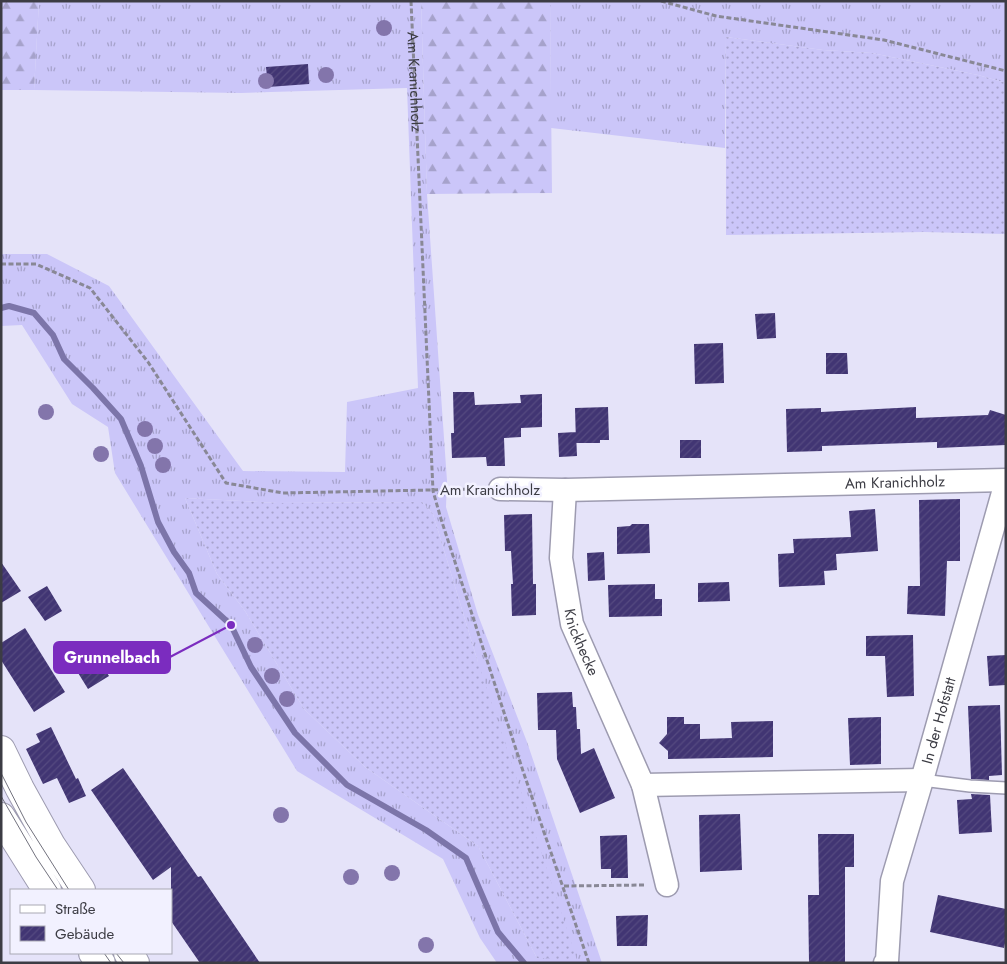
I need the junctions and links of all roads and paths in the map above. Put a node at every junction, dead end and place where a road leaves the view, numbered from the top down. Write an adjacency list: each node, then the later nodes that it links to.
1 (411, 1): 8 (path, Am Kranichholz)
2 (661, 1): 3 (path)
3 (1006, 71)
4 (1, 264): 8 (path)
5 (1006, 481): 7 (street, Am Kranichholz); 10 (street, In der Hofstatt)
6 (500, 489): 7 (street, Am Kranichholz); 8 (path, Am Kranichholz)
7 (565, 490): 11 (street, Knickhecke)
8 (433, 491): 15 (path)
9 (1, 750): 17 (main road)
10 (922, 780): 11 (street); 12 (lane); 18 (street, In der Hofstatt)
11 (643, 785): 14 (street, Knickhecke)
12 (1006, 788)
13 (1, 817): 16 (main road)
14 (667, 885): 15 (path)
15 (564, 886): 19 (path)
16 (46, 889)
17 (80, 889)
18 (889, 962)
19 (589, 963)

